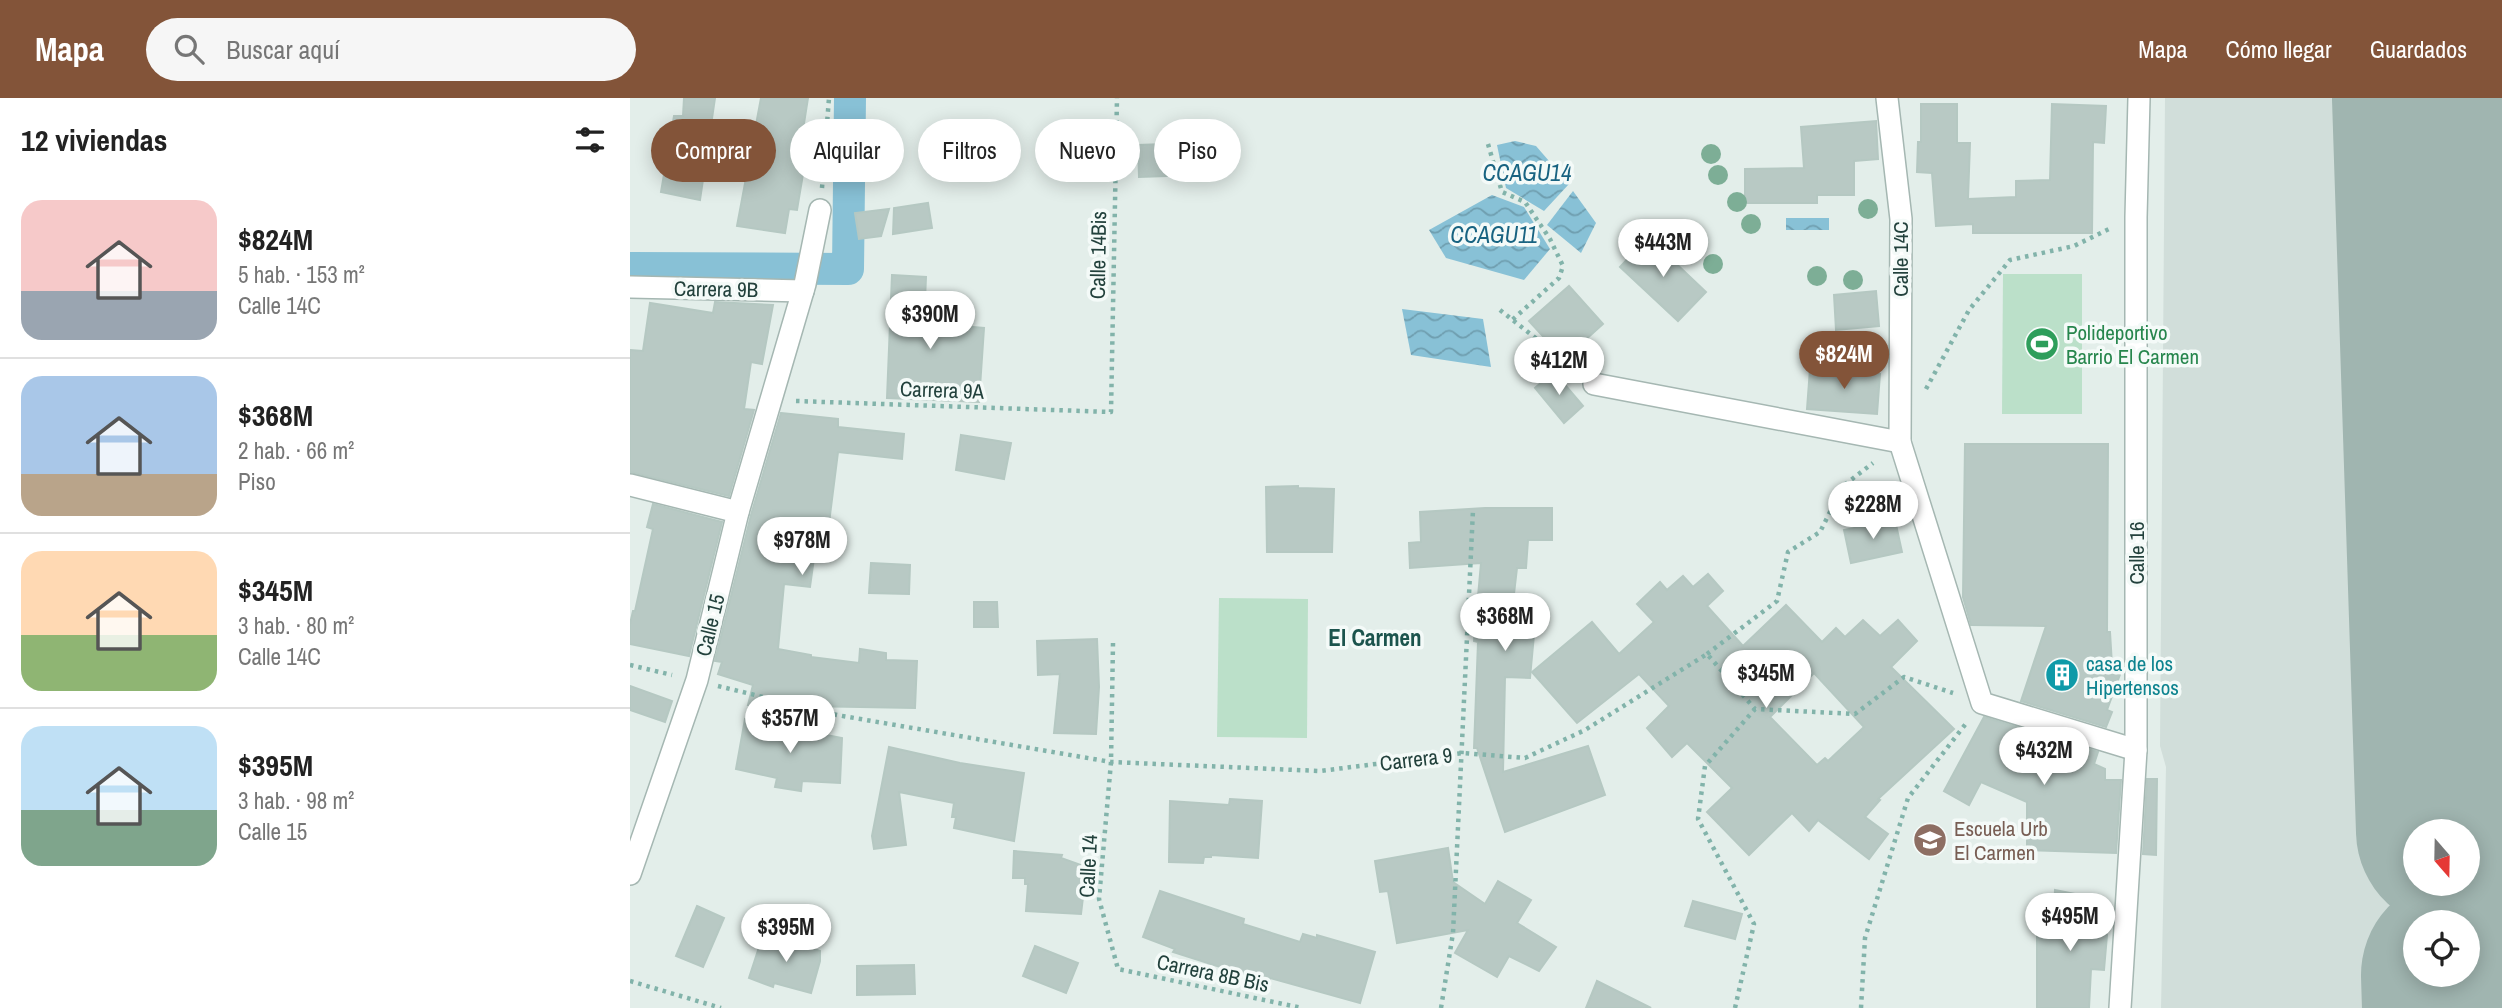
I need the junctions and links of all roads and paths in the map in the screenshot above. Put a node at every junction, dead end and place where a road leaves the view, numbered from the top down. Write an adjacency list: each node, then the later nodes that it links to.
1 (829, 98): 6 (path)
2 (1117, 98): 13 (path, Calle 14Bis)
3 (1886, 98): 14 (street, Calle 14C)
4 (2140, 98): 23 (street, Calle 16)
5 (1488, 144): 10 (path)
6 (820, 210): 8 (street, Calle 15)
7 (630, 287): 8 (street, Carrera 9B)
8 (804, 287): 12 (street, Calle 15)
9 (1500, 310): 10 (path)
10 (1511, 321): 11 (path)
11 (1594, 384): 14 (street)
12 (771, 400): 13 (path, Carrera 9A); 17 (street, Calle 15)
13 (1111, 412)
14 (1900, 442): 21 (street, Calle 14C)
15 (630, 485): 17 (street)
16 (1473, 510): 24 (path)
17 (738, 512): 20 (street, Calle 15)
18 (1113, 643): 25 (path)
19 (630, 665): 20 (path, Carrera 9)
20 (697, 680): 25 (path, Carrera 9); 26 (street, Calle 15)
21 (1982, 703): 22 (path); 23 (street); 33 (path)
22 (1755, 709): 24 (path, Carrera 9); 32 (path)
23 (2136, 750): 34 (street, Calle 16)
24 (1463, 752): 25 (path, Carrera 9); 31 (path)
25 (1111, 762): 27 (path, Calle 14)
26 (630, 874)
27 (1118, 969): 30 (path, Carrera 8B Bis)
28 (630, 981): 29 (path)
29 (720, 1008)
30 (1302, 1008)
31 (1441, 1008)
32 (1735, 1008)
33 (1861, 1008)
34 (2120, 1008)

